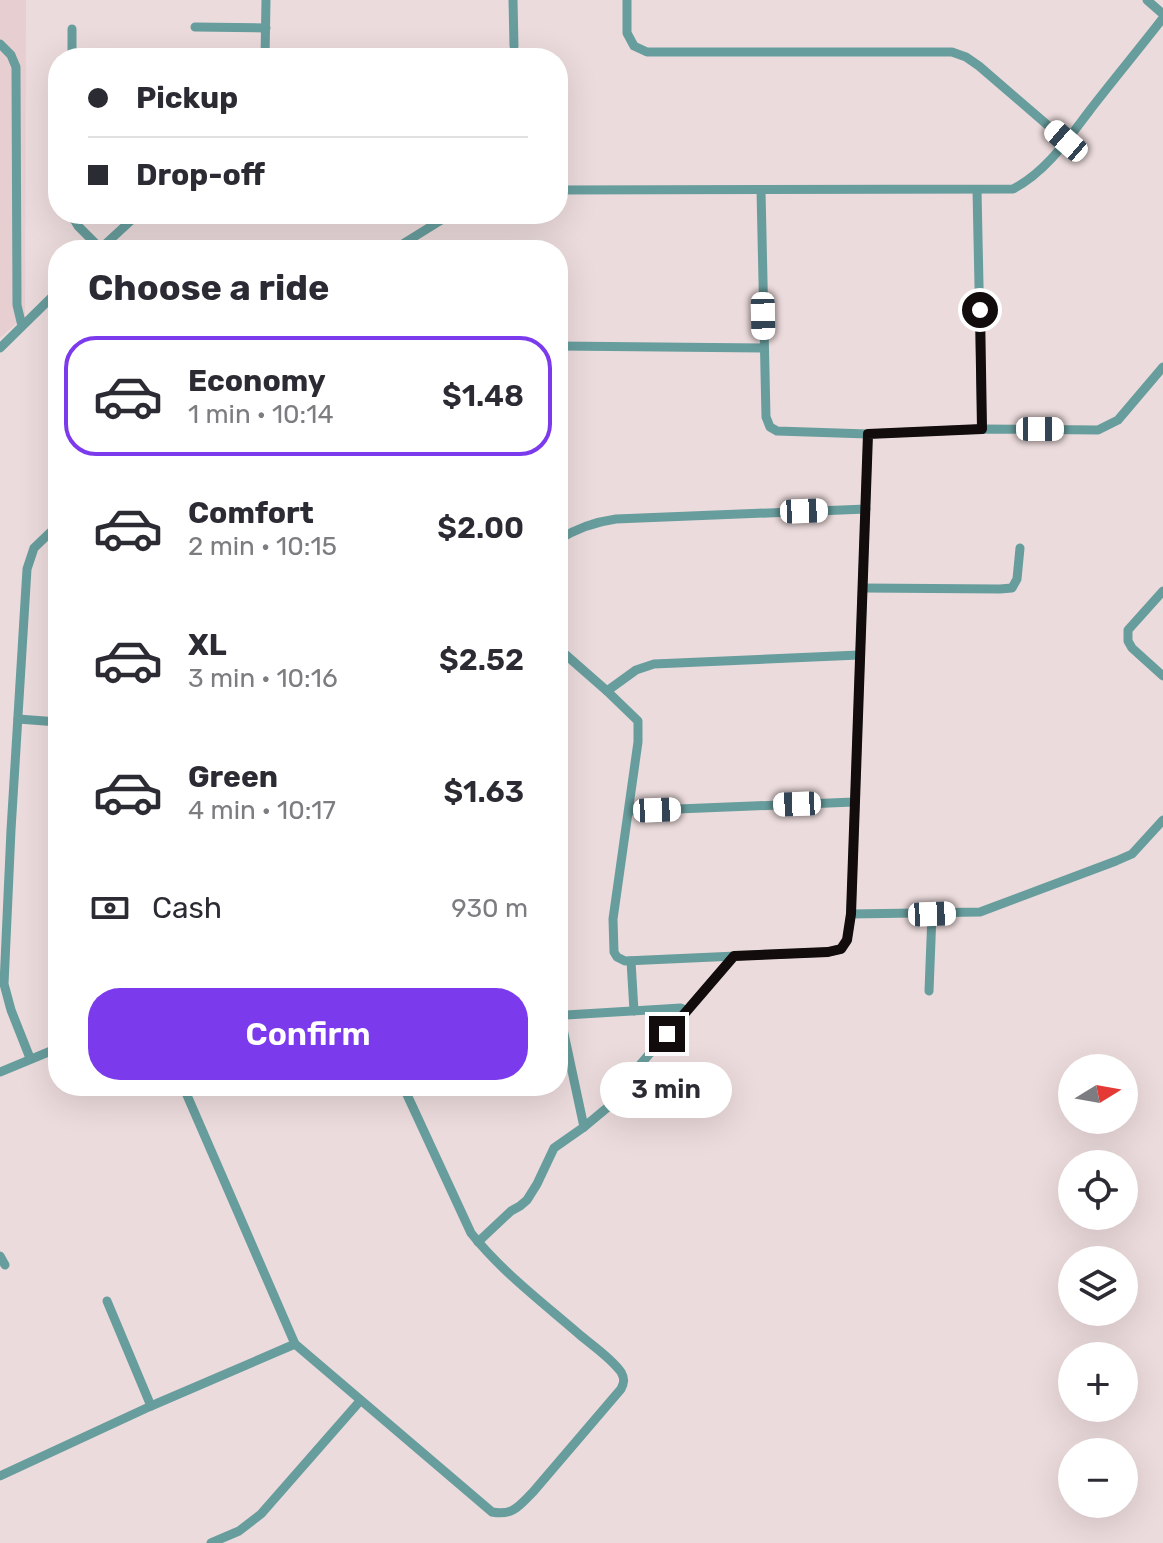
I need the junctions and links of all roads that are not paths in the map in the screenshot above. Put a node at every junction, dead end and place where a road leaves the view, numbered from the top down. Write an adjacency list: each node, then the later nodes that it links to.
1 (266, 0): 7 (street)
2 (513, 0): 10 (street)
3 (627, 0): 13 (street)
4 (1147, 0): 5 (street)
5 (1163, 16): 13 (street)
6 (195, 27): 7 (street)
7 (266, 28): 12 (street)
8 (72, 29): 11 (street)
9 (0, 44): 24 (street)
10 (514, 46)
11 (72, 48)
12 (265, 48)
13 (1066, 141): 16 (street)
14 (568, 190): 15 (street)
15 (761, 190): 16 (street); 27 (street)
16 (977, 190): 29 (street)
17 (77, 224): 20 (street)
18 (127, 224): 21 (street)
19 (435, 224): 22 (street)
20 (91, 240)
21 (110, 240)
22 (409, 240)
23 (48, 304): 24 (street)
24 (22, 326): 26 (street)
25 (568, 346): 27 (street)
26 (0, 348)
27 (763, 348): 30 (street)
28 (1163, 367): 29 (street)
29 (982, 429): 30 (street)
30 (868, 434): 31 (street)
31 (866, 509): 32 (street); 35 (street)
32 (568, 534)
33 (48, 535): 41 (street)
34 (1020, 548): 35 (street)
35 (863, 588): 37 (street)
36 (1163, 591): 39 (street)
37 (859, 655): 40 (street); 43 (street)
38 (568, 657): 40 (street)
39 (1163, 676)
40 (607, 691): 44 (street)
41 (18, 719): 42 (street); 56 (street)
42 (48, 721)
43 (854, 802): 44 (street); 46 (street)
44 (629, 811): 49 (street)
45 (1163, 820): 47 (street)
46 (851, 914): 47 (street); 48 (street)
47 (932, 914): 50 (street)
48 (734, 956): 49 (street); 52 (street)
49 (631, 961): 51 (street)
50 (929, 991)
51 (634, 1011): 52 (street); 53 (street)
52 (687, 1011): 60 (street)
53 (568, 1014)
54 (568, 1049): 60 (street)
55 (48, 1052): 56 (street)
56 (30, 1058): 57 (street)
57 (0, 1072)
58 (187, 1096): 63 (street)
59 (408, 1096): 61 (street)
60 (584, 1127): 61 (street)
61 (478, 1242): 64 (street)
62 (107, 1301): 65 (street)
63 (295, 1344): 64 (street); 65 (street)
64 (360, 1401): 68 (street)
65 (151, 1406): 67 (street)
66 (0, 1461): 67 (street)
67 (3, 1474)
68 (211, 1543)

